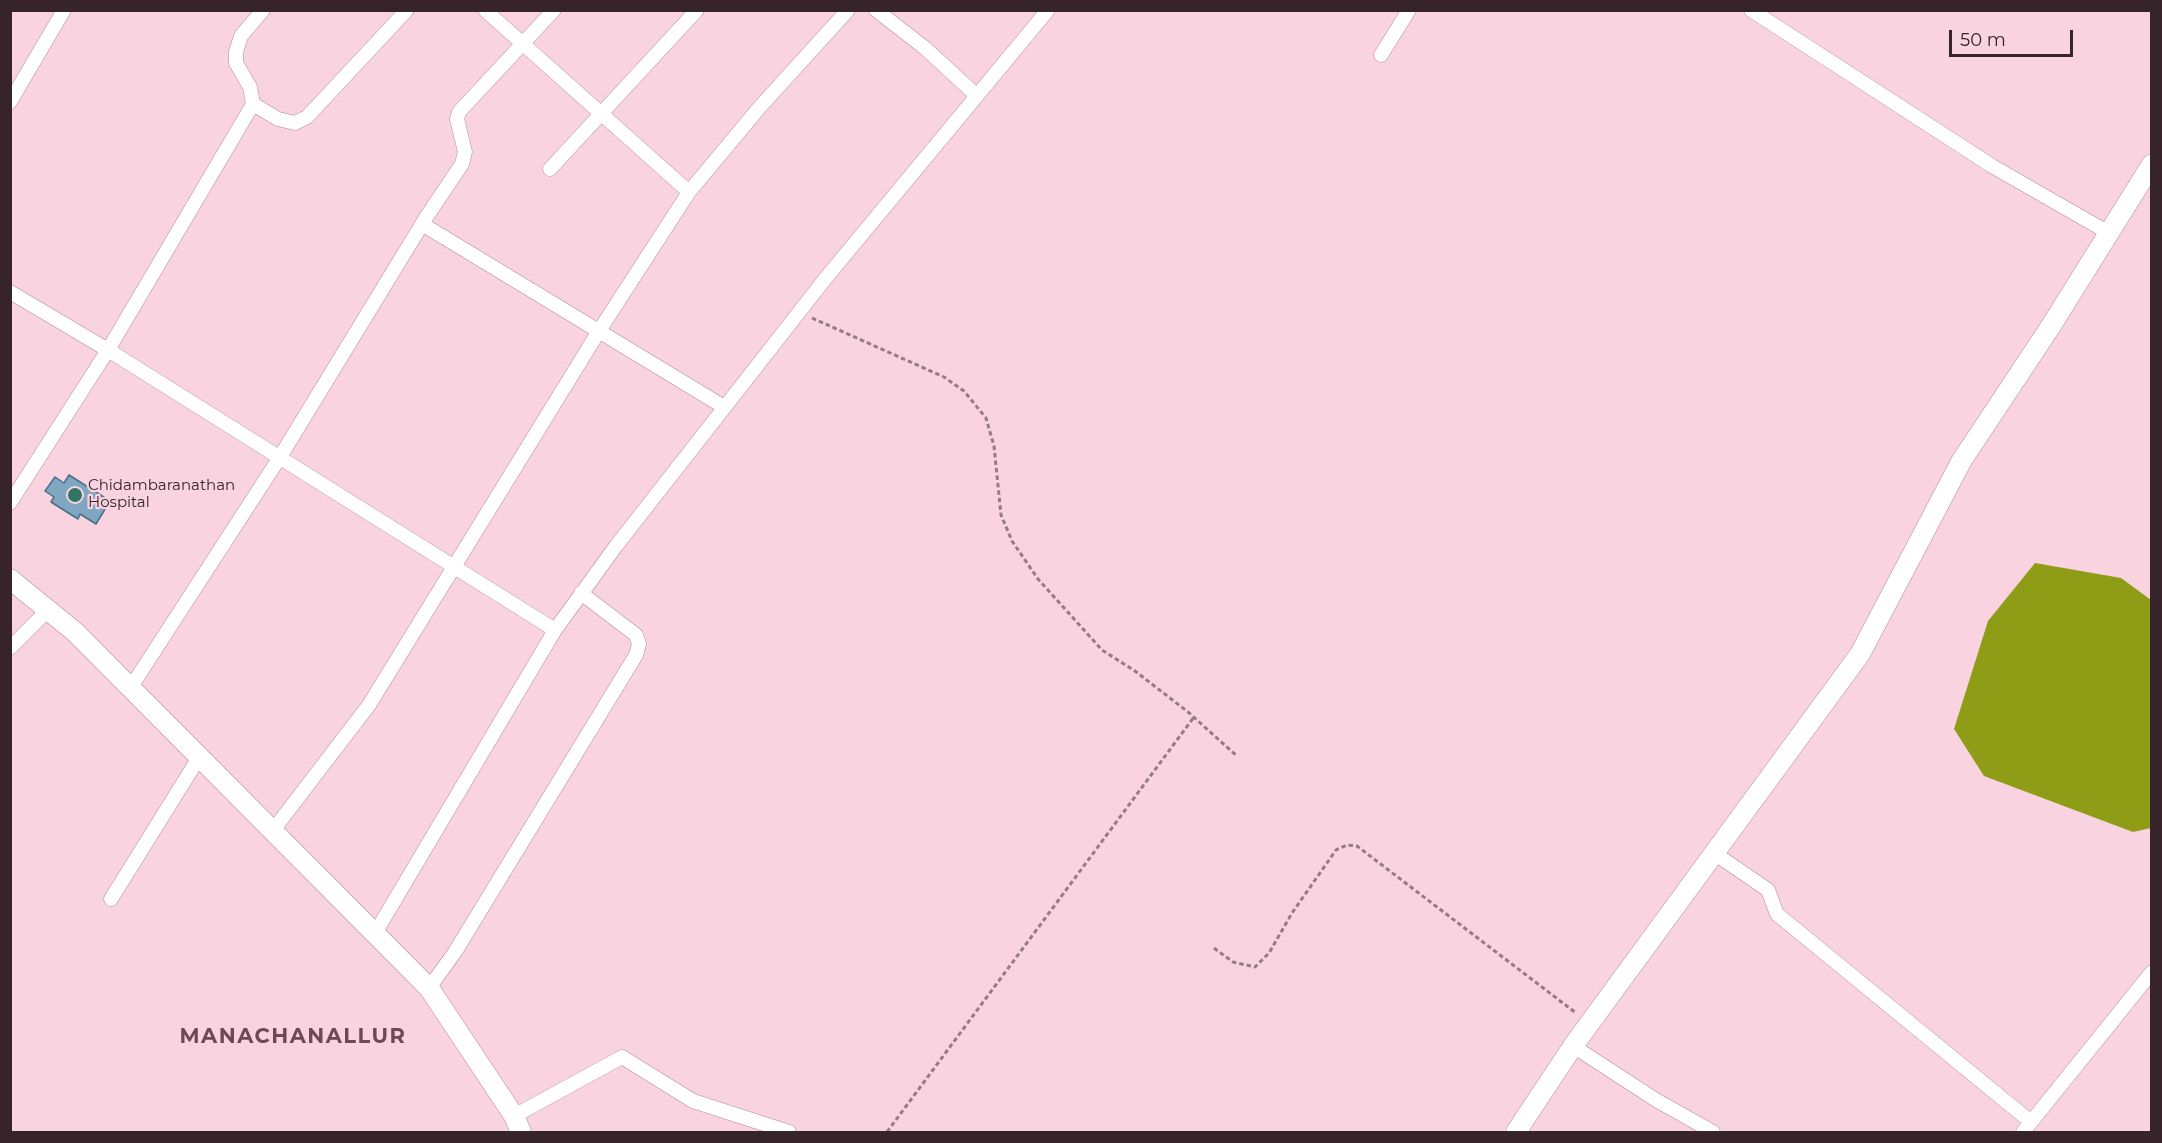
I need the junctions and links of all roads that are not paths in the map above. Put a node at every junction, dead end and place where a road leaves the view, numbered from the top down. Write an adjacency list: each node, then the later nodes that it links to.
1 (64, 10): 15 (street)
2 (263, 10): 16 (street)
3 (407, 10): 16 (street)
4 (485, 10): 12 (street)
5 (554, 10): 12 (street)
6 (697, 10): 17 (street)
7 (848, 10): 20 (street)
8 (876, 10): 14 (street)
9 (1048, 10): 14 (street)
10 (1409, 10): 13 (street)
11 (1751, 10): 22 (street)
12 (522, 44): 17 (street); 21 (street)
13 (1381, 55)
14 (976, 94): 26 (street)
15 (10, 102)
16 (253, 104): 25 (street)
17 (599, 112): 19 (street); 20 (street)
18 (2151, 164): 22 (main road)
19 (549, 169)
20 (689, 192): 24 (street)
21 (422, 224): 24 (street); 27 (street)
22 (2109, 233): 38 (main road)
23 (10, 292): 25 (street)
24 (599, 331): 26 (street); 29 (street)
25 (108, 350): 27 (street); 28 (street)
26 (724, 407): 31 (street)
27 (280, 457): 29 (street); 35 (street)
28 (10, 503)
29 (456, 566): 33 (street); 37 (street)
30 (10, 579): 32 (main road)
31 (582, 593): 33 (street); 42 (street)
32 (48, 610): 34 (street); 35 (main road)
33 (555, 630): 40 (street)
34 (10, 648)
35 (131, 687): 36 (main road)
36 (200, 756): 37 (main road); 39 (street)
37 (274, 829): 40 (main road)
38 (1714, 853): 43 (main road); 45 (street)
39 (111, 899)
40 (374, 935): 42 (main road)
41 (2149, 979): 45 (street)
42 (429, 988): 44 (main road)
43 (1573, 1046): 47 (main road); 48 (street)
44 (517, 1124): 46 (street)
45 (2027, 1127)
46 (789, 1132)
47 (1516, 1132)
48 (1713, 1132)

